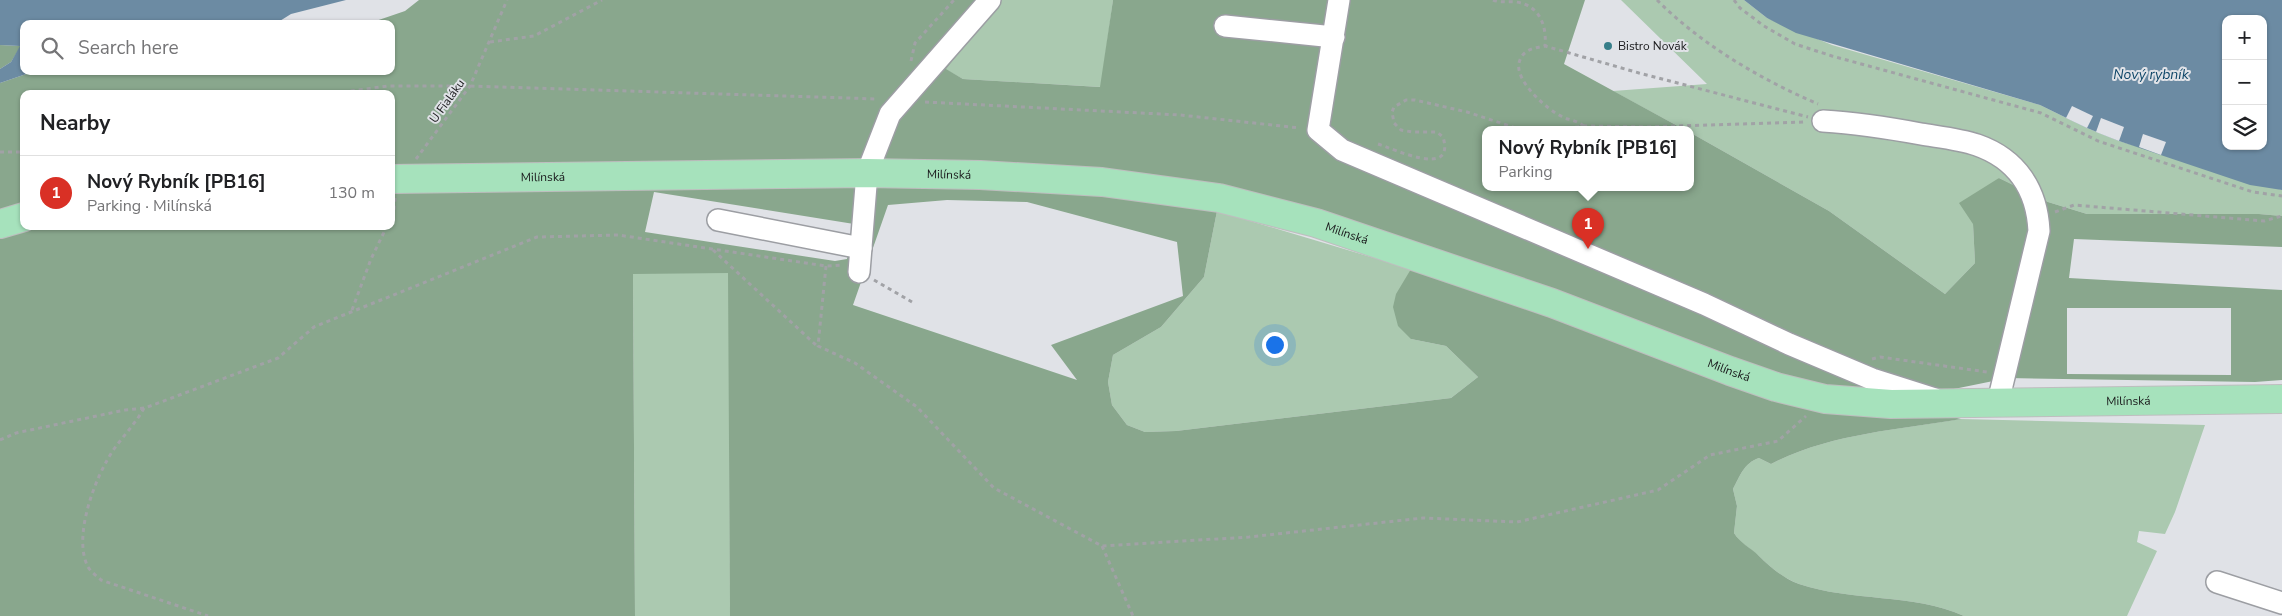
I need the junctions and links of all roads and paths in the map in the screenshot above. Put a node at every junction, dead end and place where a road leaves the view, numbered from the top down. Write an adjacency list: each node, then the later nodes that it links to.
1 (507, 0): 11 (path, U Fialáku)
2 (602, 0): 11 (path)
3 (954, 0): 13 (path)
4 (990, 0): 16 (street)
5 (1339, 0): 10 (street)
6 (1493, 0): 12 (path)
7 (1658, 0): 17 (path)
8 (1734, 0): 27 (path)
9 (1225, 26): 10 (street)
10 (1334, 37): 21 (street)
11 (490, 43): 14 (path, U Fialáku)
12 (1545, 46): 17 (path); 19 (path)
13 (910, 62)
14 (470, 86): 15 (path); 16 (path); 26 (path, U Fialáku)
15 (358, 90)
16 (901, 100): 21 (path); 25 (street)
17 (1822, 113): 20 (path); 30 (street)
18 (1510, 126): 22 (path)
19 (1584, 126)
20 (1660, 126)
21 (1318, 130): 44 (street)
22 (1375, 142)
23 (0, 152): 24 (path)
24 (20, 152)
25 (867, 173): 26 (main road, Milínská); 35 (street); 42 (main road, Milínská)
26 (396, 178)
27 (2282, 196)
28 (2282, 216): 30 (path)
29 (20, 218): 32 (main road)
30 (2038, 219): 41 (street)
31 (718, 220): 35 (street)
32 (0, 224)
33 (385, 230): 38 (path)
34 (713, 250): 36 (path); 38 (path); 39 (path)
35 (859, 261): 36 (path); 37 (path)
36 (826, 266): 39 (path)
37 (912, 302)
38 (351, 310): 45 (path)
39 (818, 346): 47 (path)
40 (1865, 360): 41 (path)
41 (2001, 392): 43 (main road, Milínská); 44 (main road, Milínská)
42 (1825, 399): 44 (main road, Milínská); 47 (path)
43 (2282, 399)
44 (1949, 403)
45 (145, 408): 46 (path); 50 (path)
46 (0, 440)
47 (1102, 546): 51 (path)
48 (2217, 582): 49 (street)
49 (2282, 603)
50 (208, 616)
51 (1133, 616)

